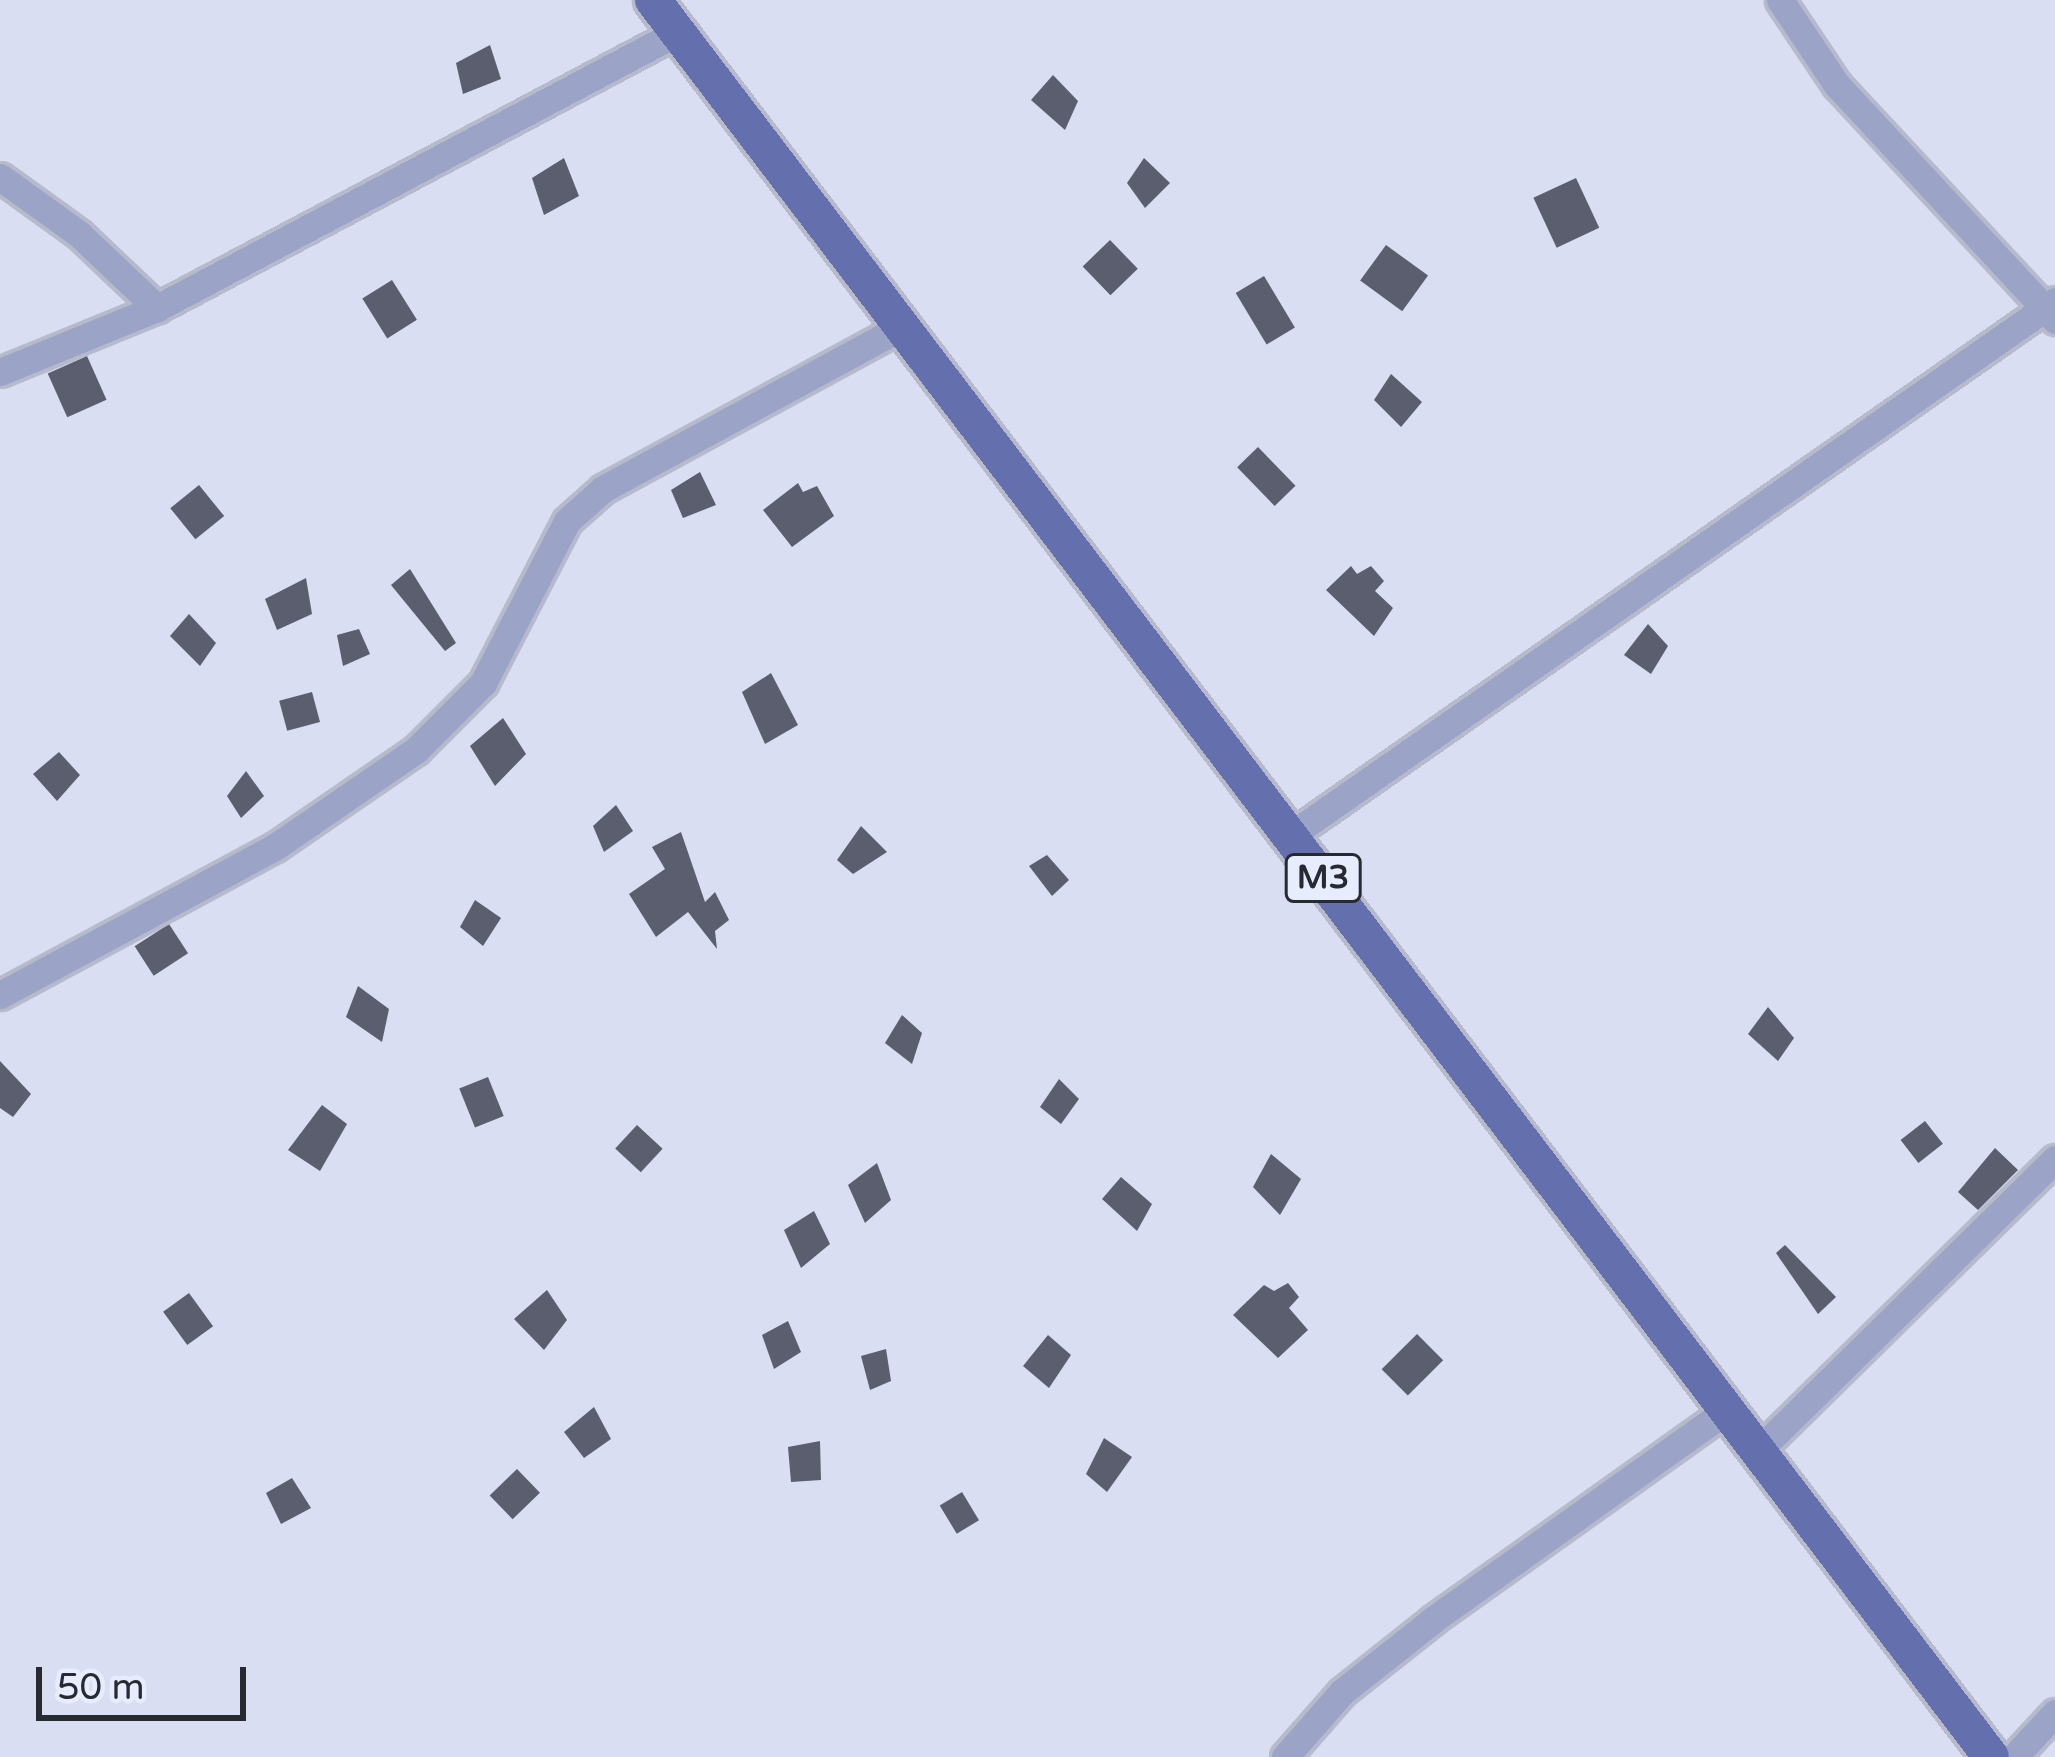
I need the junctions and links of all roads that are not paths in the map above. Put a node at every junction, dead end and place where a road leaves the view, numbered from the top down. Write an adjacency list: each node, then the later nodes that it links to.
1 (652, 0): 3 (main road, M3)
2 (1780, 0): 6 (street)
3 (678, 32): 5 (street); 7 (main road, M3)
4 (0, 177): 5 (street)
5 (158, 308): 8 (street)
6 (2051, 310): 9 (street)
7 (903, 326): 9 (main road, M3); 10 (street)
8 (0, 372)
9 (1291, 836): 12 (main road, M3)
10 (0, 994)
11 (2055, 1159): 13 (street)
12 (1726, 1411): 13 (main road, M3); 15 (street)
13 (1759, 1450): 16 (main road, M3)
14 (2055, 1714): 17 (street)
15 (1285, 1757)
16 (1991, 1757)
17 (2014, 1757)

